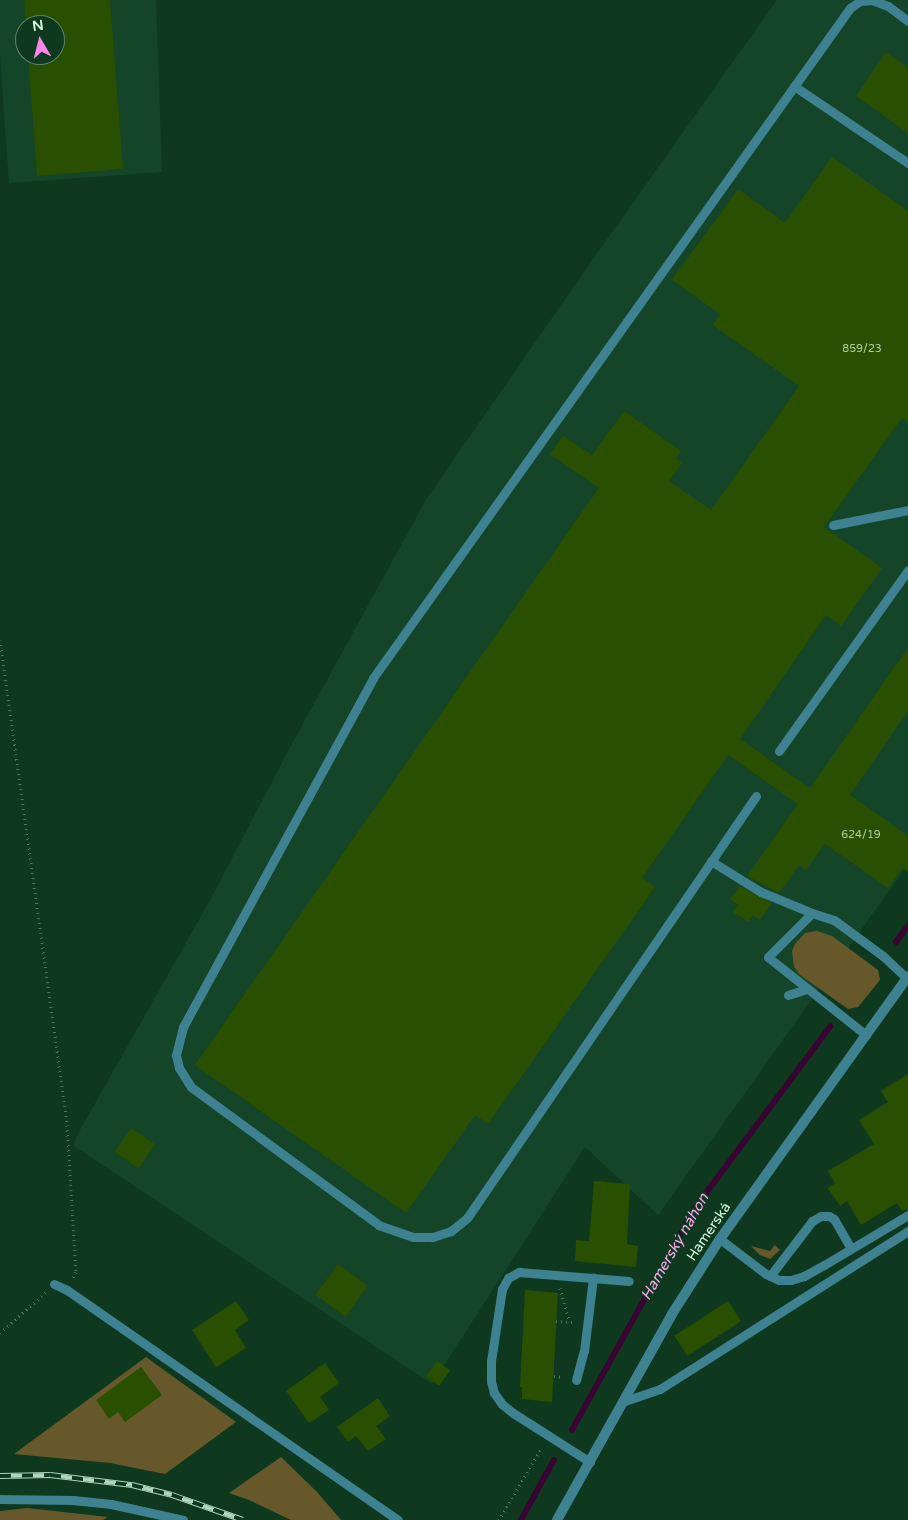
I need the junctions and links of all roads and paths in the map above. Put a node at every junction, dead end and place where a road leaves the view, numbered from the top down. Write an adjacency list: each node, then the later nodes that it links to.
1 (908, 21): 2 (lane)
2 (794, 86): 3 (lane); 10 (lane)
3 (908, 163)
4 (908, 510): 5 (lane)
5 (833, 525)
6 (908, 570): 8 (lane)
7 (0, 640): 25 (path)
8 (779, 751)
9 (756, 796): 10 (lane)
10 (711, 861): 11 (lane)
11 (812, 913): 12 (lane); 13 (lane)
12 (908, 977): 15 (street, Hamerská)
13 (806, 989): 14 (lane); 15 (lane)
14 (788, 994)
15 (866, 1035): 18 (street, Hamerská)
16 (908, 1215): 19 (lane)
17 (908, 1231): 29 (lane)
18 (720, 1239): 21 (lane); 29 (street, Hamerská)
19 (851, 1249): 21 (lane); 21 (lane)
20 (561, 1275): 22 (lane); 26 (path); 30 (lane)
21 (770, 1276)
22 (593, 1278): 23 (lane); 28 (lane)
23 (629, 1281)
24 (54, 1284): 25 (lane); 27 (path)
25 (66, 1290): 34 (lane)
26 (556, 1321)
27 (0, 1333)
28 (576, 1380)
29 (622, 1402): 31 (street, Hamerská)
30 (548, 1437): 31 (lane); 35 (path)
31 (590, 1462): 36 (street, Hamerská)
32 (0, 1499): 33 (lane)
33 (184, 1520)
34 (398, 1520)
35 (499, 1520)
36 (557, 1520)

